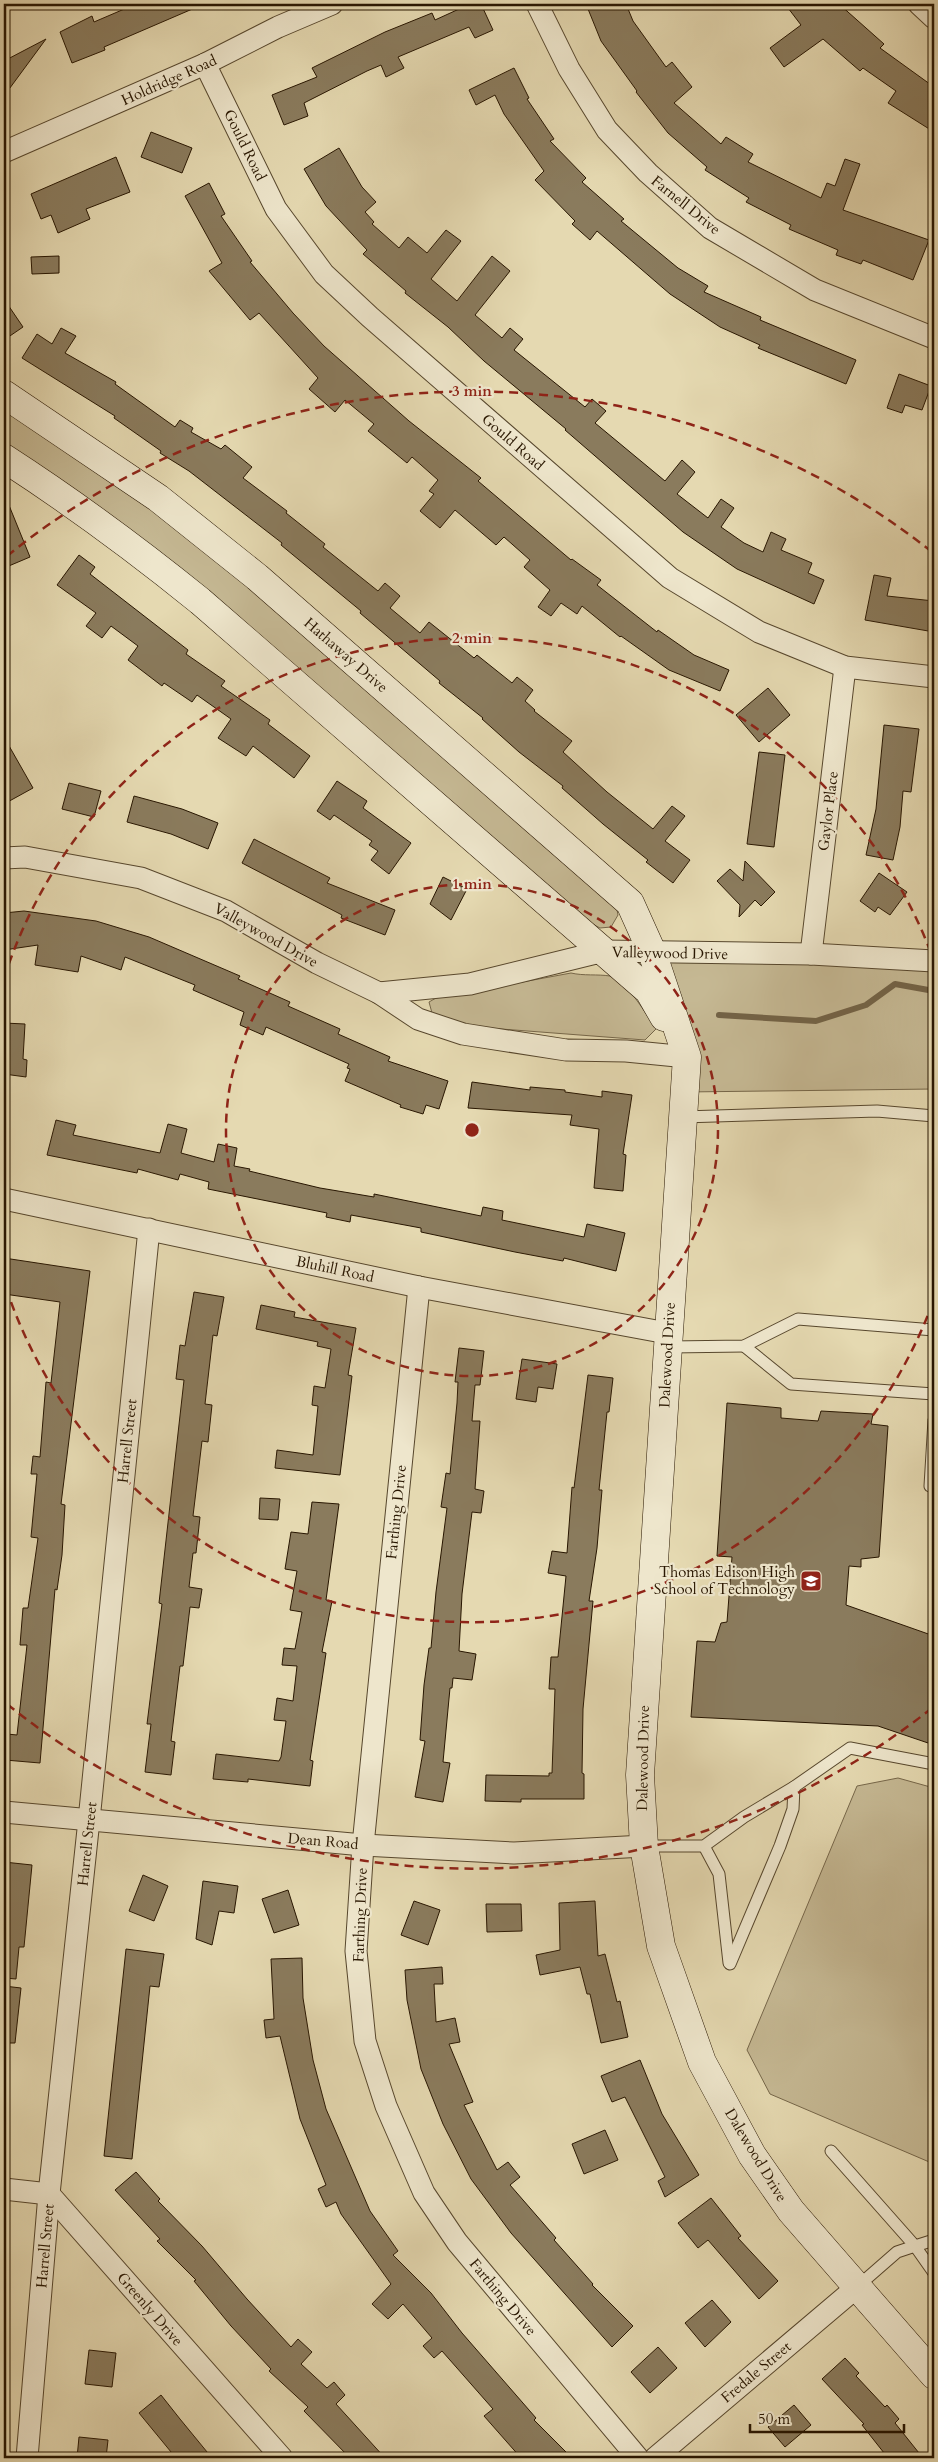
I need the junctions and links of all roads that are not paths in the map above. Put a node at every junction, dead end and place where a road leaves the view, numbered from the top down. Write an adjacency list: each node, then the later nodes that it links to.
1 (332, 4): 5 (street, Holdridge Road)
2 (537, 4): 7 (street, Farnell Drive)
3 (919, 4): 4 (street)
4 (934, 18)
5 (205, 64): 6 (street, Holdridge Road); 10 (street, Gould Road)
6 (4, 152)
7 (934, 338)
8 (4, 394): 14 (street, Hathaway Drive)
9 (4, 458): 13 (street)
10 (845, 667): 11 (street, Gould Road); 15 (street, Gaylor Place)
11 (934, 677)
12 (4, 858): 17 (street, Valleywood Drive)
13 (604, 951): 14 (street, Valleywood Drive); 17 (street, Valleywood Drive); 18 (street)
14 (652, 952): 15 (street, Valleywood Drive); 18 (street, Dalewood Drive)
15 (811, 954): 16 (street, Valleywood Drive)
16 (934, 961)
17 (379, 993): 18 (street, Valleywood Drive)
18 (687, 1057): 20 (street, Dalewood Drive)
19 (934, 1116): 20 (lane)
20 (683, 1117): 25 (street, Dalewood Drive)
21 (4, 1199): 22 (street, Bluhill Road)
22 (149, 1229): 23 (street, Bluhill Road); 33 (street, Harrell Street)
23 (418, 1287): 25 (street, Bluhill Road); 34 (street, Farthing Drive)
24 (934, 1330): 26 (lane)
25 (669, 1340): 26 (lane); 35 (street, Dalewood Drive)
26 (744, 1346): 27 (lane)
27 (934, 1394)
28 (934, 1420): 29 (lane)
29 (934, 1488)
30 (934, 1764): 31 (lane)
31 (794, 1787): 36 (lane); 36 (lane)
32 (4, 1812): 33 (street, Dean Road)
33 (89, 1820): 34 (street, Dean Road); 39 (street, Harrell Street)
34 (364, 1845): 35 (street, Dean Road); 47 (street, Farthing Drive)
35 (644, 1846): 36 (lane); 43 (street, Dalewood Drive)
36 (704, 1846)
37 (831, 2151): 41 (lane)
38 (4, 2189): 39 (street)
39 (49, 2194): 45 (street, Harrell Street); 46 (street, Greenly Drive)
40 (934, 2240): 41 (lane)
41 (915, 2246): 42 (lane); 43 (lane)
42 (934, 2273)
43 (857, 2287): 44 (street, Dalewood Drive); 48 (street, Fredale Street)
44 (934, 2375)
45 (27, 2458)
46 (282, 2458)
47 (638, 2458)
48 (655, 2458)

